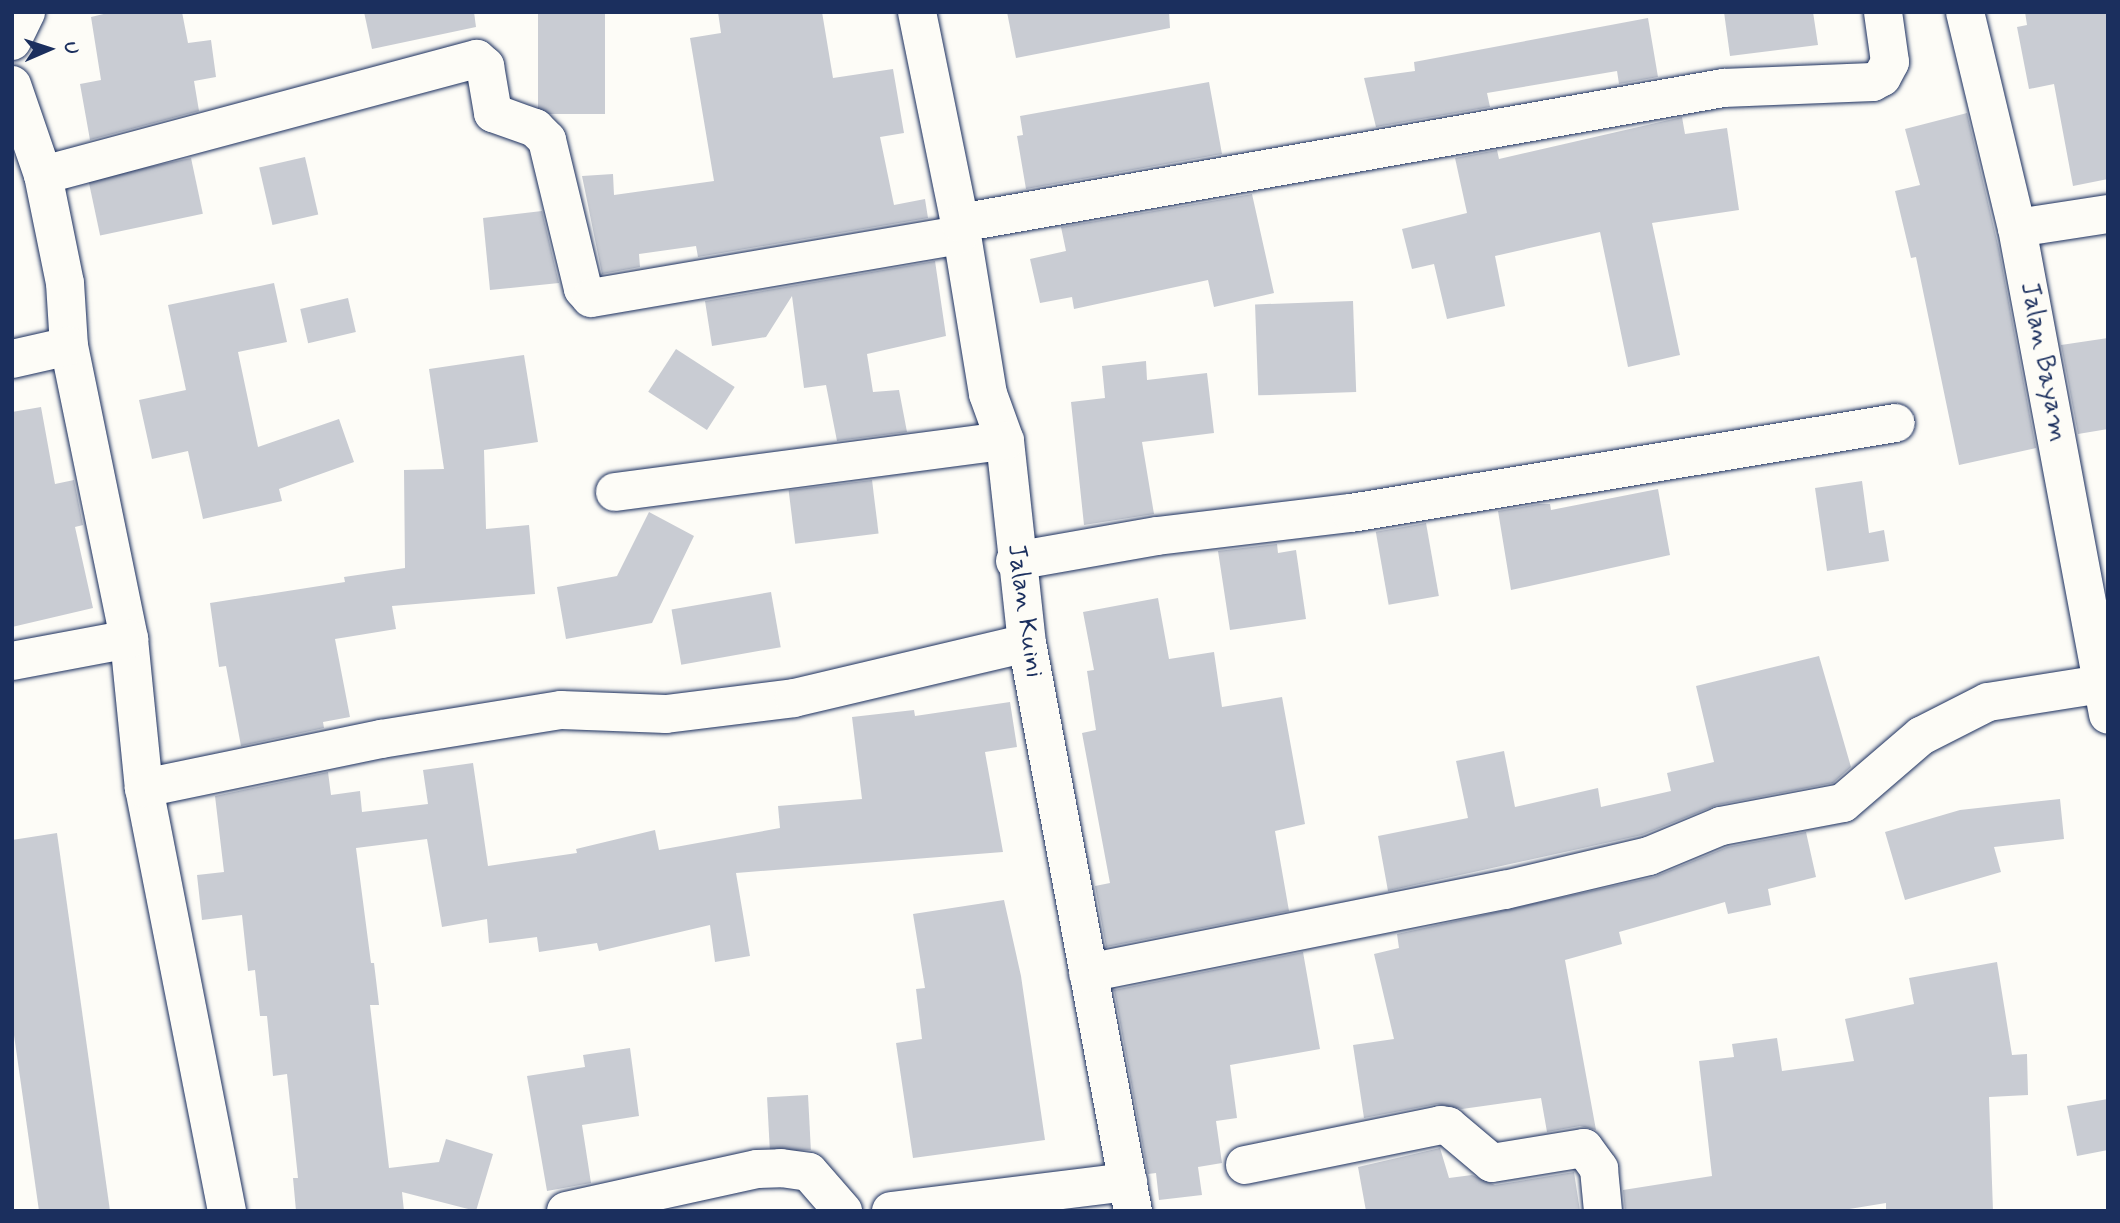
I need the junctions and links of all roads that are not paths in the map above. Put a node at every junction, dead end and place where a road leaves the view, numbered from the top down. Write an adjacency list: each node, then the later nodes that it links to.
1 (26, 12): 5 (street)
2 (917, 12): 10 (street, Jalan Kuini)
3 (1883, 12): 10 (street)
4 (1965, 12): 9 (street, Jalan Bayam)
5 (12, 41)
6 (12, 85): 7 (street)
7 (43, 175): 10 (street); 11 (street)
8 (2108, 214): 9 (street)
9 (2017, 228): 17 (street, Jalan Bayam)
10 (959, 229): 14 (street, Jalan Kuini)
11 (69, 346): 12 (street); 19 (street)
12 (12, 359)
13 (1896, 423): 18 (street)
14 (1005, 441): 15 (street); 18 (street, Jalan Kuini)
15 (615, 492)
16 (2108, 524): 17 (street)
17 (2080, 551): 22 (street, Jalan Bayam)
18 (1015, 561): 20 (street, Jalan Kuini)
19 (129, 639): 21 (street); 23 (street)
20 (1027, 643): 23 (street); 24 (street, Jalan Kuini)
21 (12, 661)
22 (2104, 682): 24 (street)
23 (144, 788): 27 (street)
24 (1088, 973): 26 (street, Jalan Kuini)
25 (1245, 1166): 31 (street)
26 (1130, 1197): 30 (street)
27 (227, 1211)
28 (566, 1211): 29 (street)
29 (843, 1211)
30 (891, 1211)
31 (1603, 1211)

